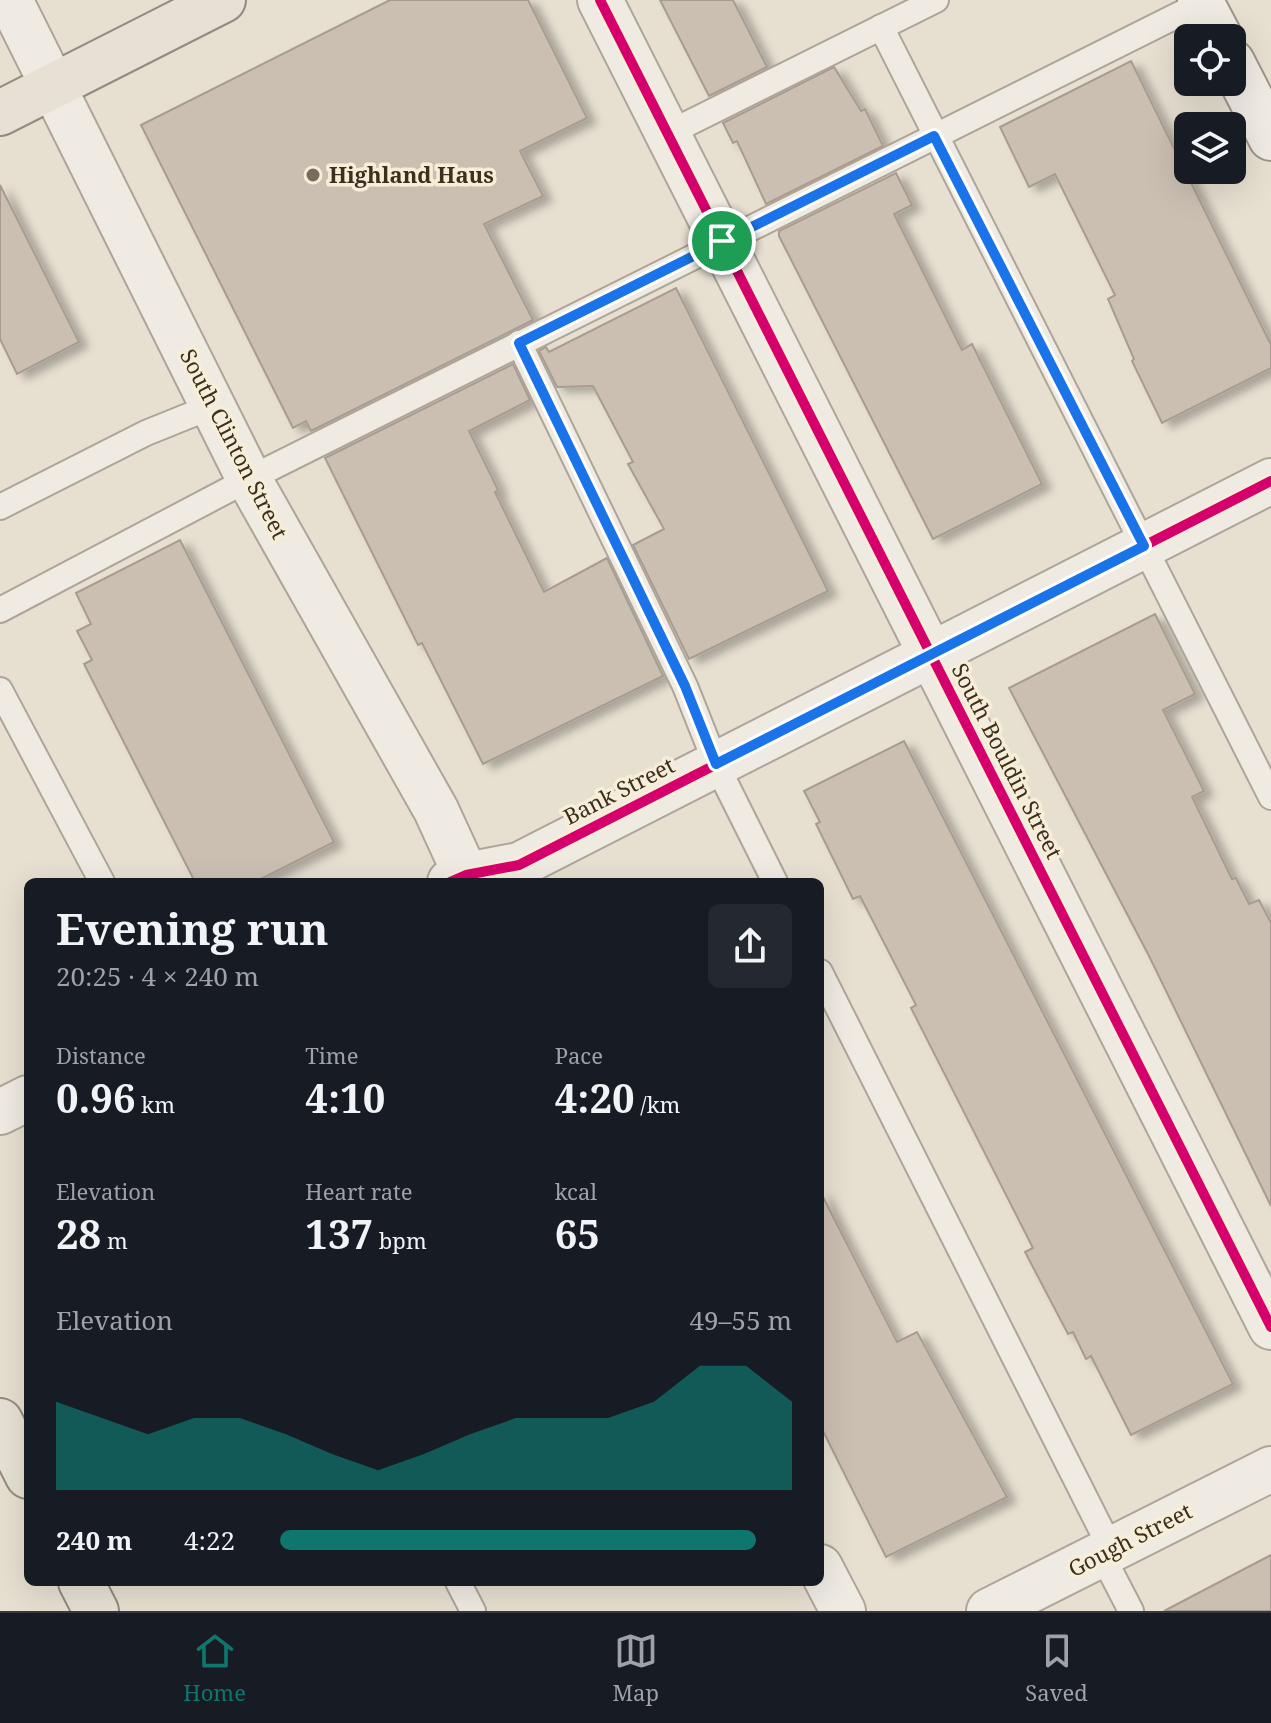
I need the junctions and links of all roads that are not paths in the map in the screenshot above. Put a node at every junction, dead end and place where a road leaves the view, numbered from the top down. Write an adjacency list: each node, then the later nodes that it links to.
1 (10, 0): 7 (street, South Clinton Street)
2 (223, 0): 7 (main road)
3 (600, 0): 10 (street, South Bouldin Street)
4 (936, 0): 6 (lane)
5 (1207, 14): 11 (lane)
6 (881, 27): 10 (lane); 11 (lane)
7 (53, 86): 9 (main road); 15 (street, South Clinton Street)
8 (1246, 89): 12 (street)
9 (0, 113)
10 (667, 134): 13 (street, South Bouldin Street)
11 (934, 136): 13 (lane); 19 (lane)
12 (1271, 138)
13 (722, 241): 14 (lane); 21 (street, South Bouldin Street)
14 (519, 343): 16 (lane); 23 (lane)
15 (213, 406): 16 (street, South Clinton Street); 18 (lane)
16 (249, 479): 20 (lane); 26 (street, South Clinton Street)
17 (1271, 481): 19 (street, Bank Street)
18 (0, 507)
19 (1144, 546): 21 (street, Bank Street); 24 (lane)
20 (0, 610)
21 (931, 655): 23 (street, Bank Street); 32 (street, South Bouldin Street)
22 (0, 690): 25 (lane)
23 (716, 764): 27 (street, Bank Street); 28 (lane)
24 (1271, 797)
25 (100, 878)
26 (461, 878)
27 (470, 878)
28 (773, 878)
29 (824, 980): 36 (lane)
30 (24, 1100): 31 (street)
31 (0, 1112)
32 (1271, 1327)
33 (0, 1421): 34 (main road)
34 (24, 1468)
35 (1271, 1469): 36 (street, Gough Street)
36 (1107, 1552): 43 (street, Gough Street); 44 (lane)
37 (824, 1575): 42 (street)
38 (83, 1586): 40 (main road)
39 (460, 1586): 41 (lane)
40 (96, 1611)
41 (473, 1611)
42 (843, 1611)
43 (989, 1611)
44 (1131, 1611)

